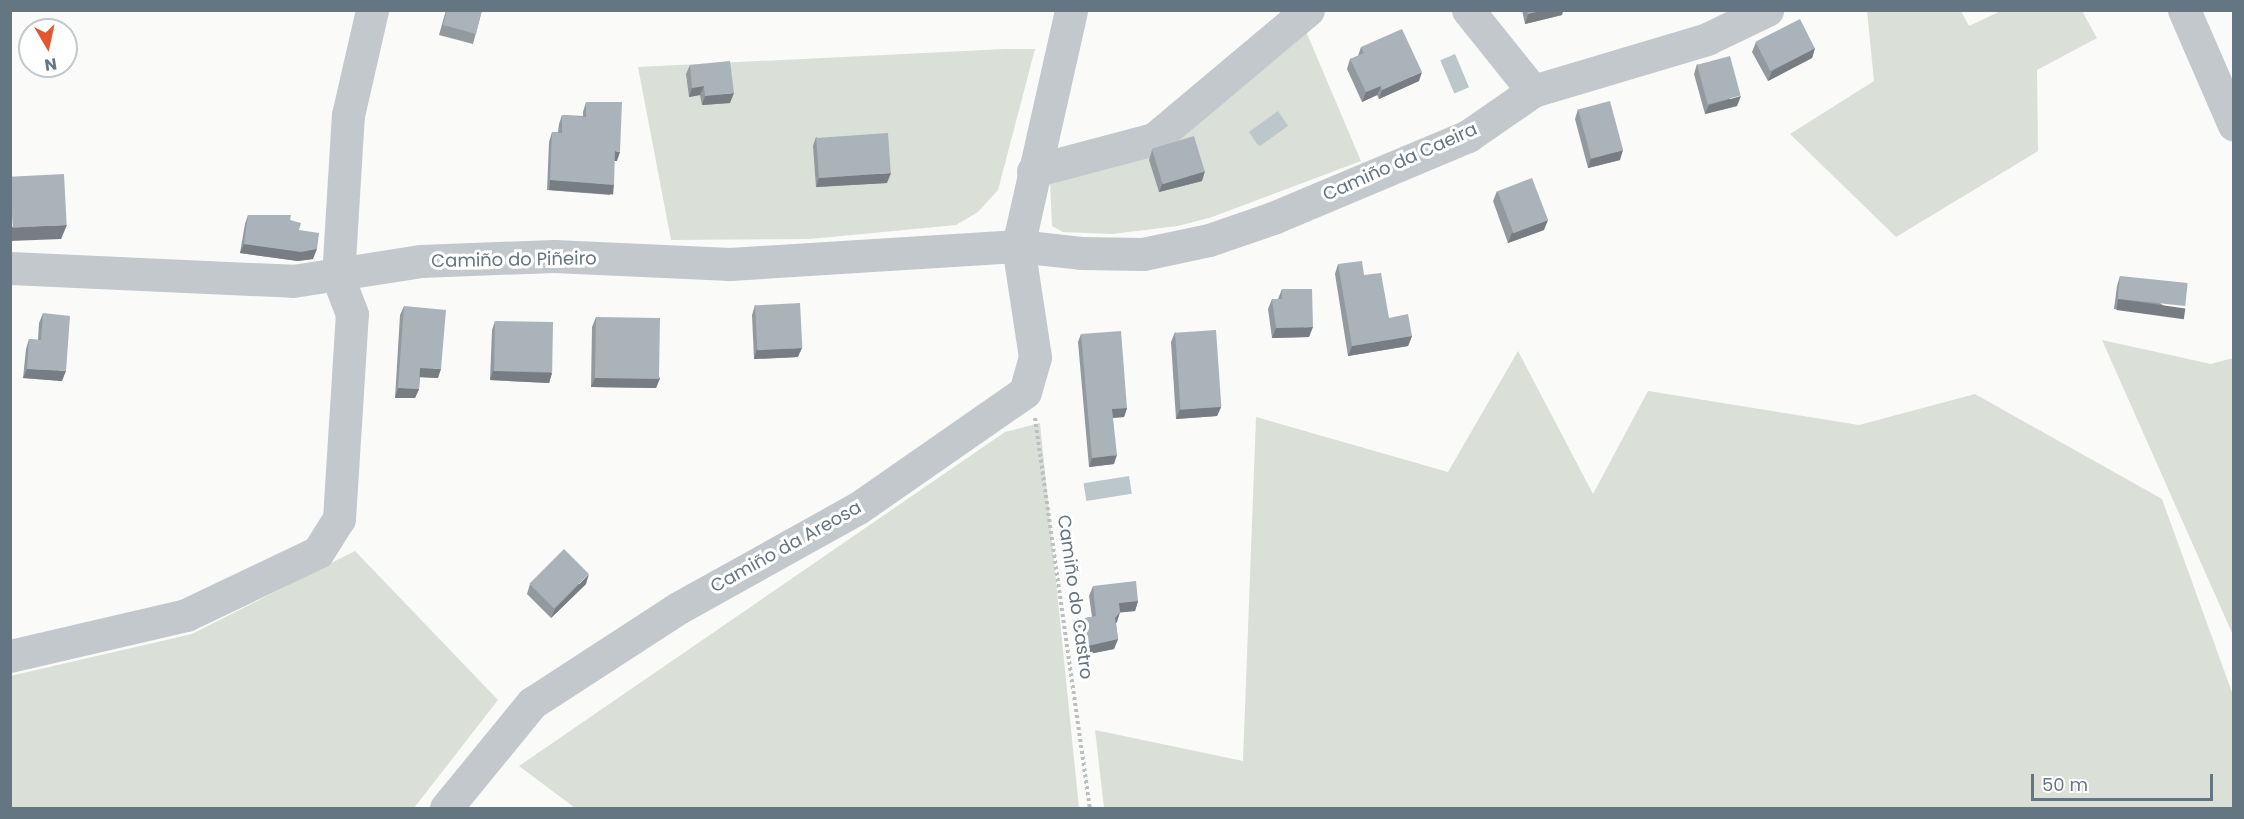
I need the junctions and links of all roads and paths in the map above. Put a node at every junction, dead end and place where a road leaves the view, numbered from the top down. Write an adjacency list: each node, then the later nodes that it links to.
1 (372, 10): 12 (street)
2 (1071, 10): 9 (street)
3 (1308, 10): 9 (street)
4 (1468, 10): 7 (street)
5 (1767, 10): 7 (street, Camiño da Caeira)
6 (2184, 10): 8 (street)
7 (1533, 91): 10 (street, Camiño da Caeira)
8 (2234, 125)
9 (1033, 171): 10 (street)
10 (1018, 246): 12 (street, Camiño do Piñeiro); 13 (street)
11 (10, 268): 12 (street, Camiño do Piñeiro)
12 (338, 277): 14 (street)
13 (1025, 392): 15 (street, Camiño da Areosa); 16 (path, Camiño do Castro)
14 (10, 657)
15 (446, 808)
16 (1090, 808)

